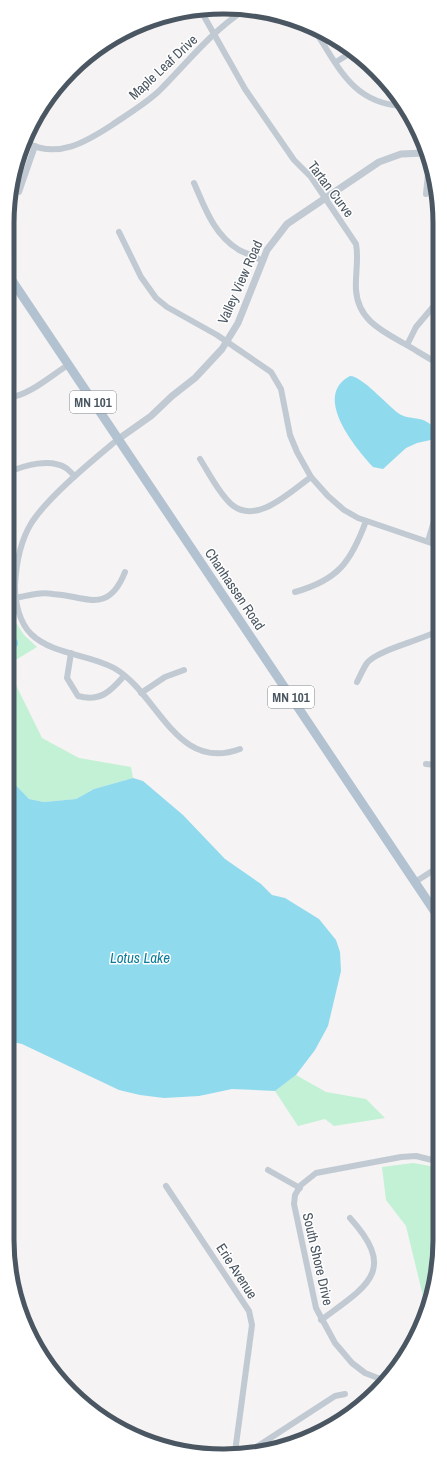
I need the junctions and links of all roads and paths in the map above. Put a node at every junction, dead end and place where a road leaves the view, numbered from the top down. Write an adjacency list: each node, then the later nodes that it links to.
1 (239, 14): 3 (street, Maple Leaf Drive)
2 (203, 15): 3 (street, Tartan Curve)
3 (214, 35): 9 (street, Maple Leaf Drive); 15 (street, Tartan Curve)
4 (320, 38): 6 (street)
5 (348, 55): 6 (street)
6 (336, 62): 7 (street)
7 (397, 105)
8 (30, 144): 9 (street, Maple Leaf Drive)
9 (35, 146): 13 (street)
10 (421, 153): 15 (street, Valley View Road)
11 (428, 177): 14 (street)
12 (194, 183): 17 (street)
13 (20, 192)
14 (426, 194)
15 (325, 197): 17 (street, Valley View Road); 21 (street, Tartan Curve)
16 (120, 232): 20 (street)
17 (262, 261): 20 (street, Valley View Road)
18 (14, 284): 23 (main road, Chanhassen Road / MN 101)
19 (433, 307): 21 (street)
20 (227, 341): 25 (street, Valley View Road); 29 (street)
21 (406, 345): 22 (street, Tartan Curve)
22 (433, 360)
23 (68, 365): 24 (street); 25 (main road, Chanhassen Road / MN 101)
24 (14, 397)
25 (117, 440): 28 (street); 47 (main road, Chanhassen Road / MN 101)
26 (200, 459): 29 (street)
27 (14, 470): 28 (street)
28 (75, 476): 36 (street)
29 (311, 477): 30 (street)
30 (366, 521): 32 (street); 35 (street)
31 (433, 524): 32 (street)
32 (428, 541): 33 (street)
33 (433, 543)
34 (125, 572): 36 (street)
35 (295, 592)
36 (16, 598): 38 (street)
37 (433, 632): 41 (street)
38 (71, 653): 40 (street); 40 (street)
39 (184, 670): 42 (street)
40 (124, 676): 42 (street)
41 (357, 682)
42 (141, 693): 43 (street)
43 (240, 749)
44 (426, 764): 45 (street)
45 (433, 765)
46 (433, 871): 47 (street)
47 (415, 882): 48 (main road, Chanhassen Road / MN 101)
48 (433, 909)
49 (433, 1160): 52 (street)
50 (268, 1170): 52 (street)
51 (166, 1186): 58 (street, Erie Avenue)
52 (300, 1188): 54 (street, South Shore Drive)
53 (350, 1218): 54 (street)
54 (321, 1320): 55 (street, South Shore Drive)
55 (380, 1379)
56 (345, 1394): 57 (street)
57 (258, 1446)
58 (235, 1449)

